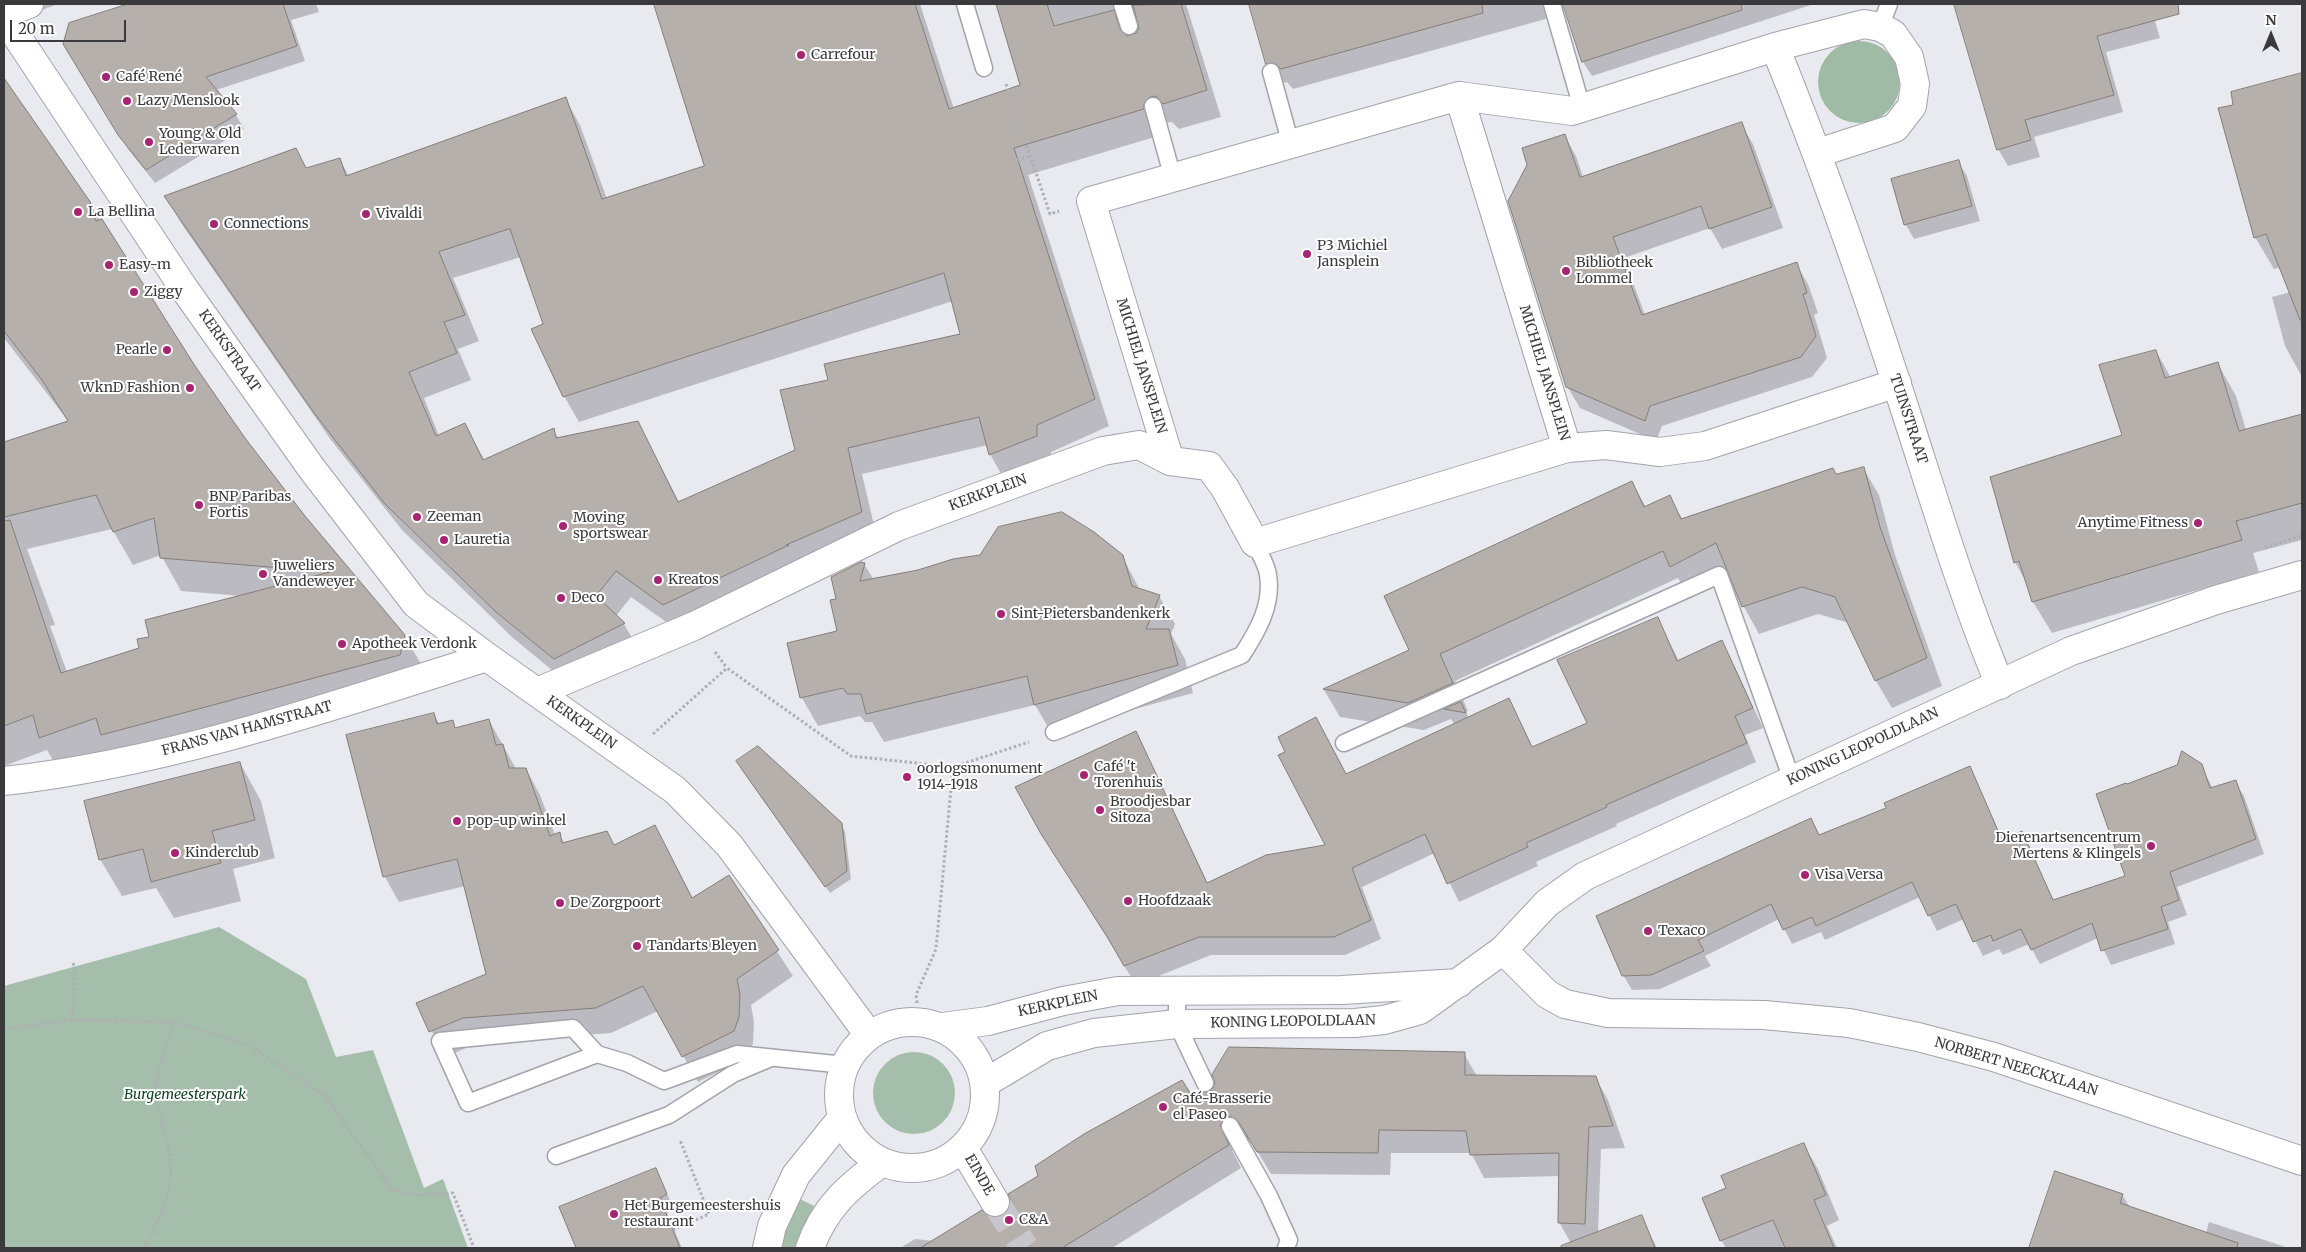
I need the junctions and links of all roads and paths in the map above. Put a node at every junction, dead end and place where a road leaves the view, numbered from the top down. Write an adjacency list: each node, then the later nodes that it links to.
1 (29, 4): 5 (street)
2 (965, 4): 10 (lane)
3 (1122, 4): 8 (lane)
4 (1552, 4): 14 (lane)
5 (4, 12)
6 (1885, 15): 9 (street); 16 (street)
7 (4, 17): 26 (street, KERKSTRAAT)
8 (1129, 26)
9 (1775, 47): 14 (street); 16 (street, TUINSTRAAT)
10 (984, 68): 17 (path)
11 (1271, 72): 15 (lane)
12 (1459, 96): 14 (street); 15 (street); 22 (street, MICHIEL JANSPLEIN)
13 (1153, 106): 19 (lane)
14 (1582, 108)
15 (1291, 145): 19 (street)
16 (1818, 153): 21 (street, TUINSTRAAT)
17 (1030, 156): 18 (path); 20 (path)
18 (1018, 160)
19 (1173, 178): 20 (street)
20 (1090, 202): 23 (street, MICHIEL JANSPLEIN)
21 (1897, 383): 22 (street, MICHIEL JANSPLEIN); 27 (street, TUINSTRAAT)
22 (1567, 448): 24 (street, MICHIEL JANSPLEIN)
23 (1170, 461): 24 (street); 28 (street, KERKPLEIN)
24 (1254, 543): 29 (lane)
25 (2302, 576): 27 (street, KONING LEOPOLDLAAN)
26 (486, 657): 28 (street, KERKPLEIN); 34 (street, FRANS VAN HAMSTRAAT)
27 (2000, 685): 33 (street, KONING LEOPOLDLAAN)
28 (537, 692): 31 (street, KERKPLEIN)
29 (1054, 732): 32 (path)
30 (1344, 743): 33 (lane)
31 (631, 759): 32 (path); 44 (street, KERKPLEIN)
32 (953, 766): 41 (path)
33 (1792, 780): 35 (street, KONING LEOPOLDLAAN)
34 (4, 781)
35 (1503, 950): 37 (street, KONING LEOPOLDLAAN); 55 (street, NORBERT NEECKXLAAN)
36 (73, 963): 39 (path)
37 (1459, 983): 38 (street); 42 (street, KONING LEOPOLDLAAN)
38 (1177, 990): 41 (street, KERKPLEIN); 42 (lane)
39 (72, 1020): 40 (path); 43 (path)
40 (174, 1022): 59 (path); 60 (path)
41 (930, 1024): 44 (street, KERKPLEIN); 48 (street, KERKPLEIN)
42 (1177, 1024): 48 (street); 49 (lane)
43 (4, 1029)
44 (868, 1036): 47 (street, KERKPLEIN)
45 (596, 1054): 45 (lane); 46 (lane)
46 (771, 1058): 47 (lane); 50 (lane)
47 (845, 1064): 51 (street, KERKPLEIN)
48 (985, 1083): 53 (street, KERKPLEIN)
49 (1205, 1083)
50 (669, 1115): 54 (lane); 58 (path)
51 (842, 1118): 56 (street, KERKPLEIN); 61 (street)
52 (1230, 1126): 63 (lane)
53 (963, 1148): 56 (street, KERKPLEIN); 57 (street, EINDE)
54 (556, 1156)
55 (2302, 1161)
56 (882, 1162): 62 (street)
57 (995, 1202)
58 (673, 1230)
59 (144, 1248)
60 (474, 1248)
61 (767, 1248)
62 (810, 1248)
63 (1286, 1248)

